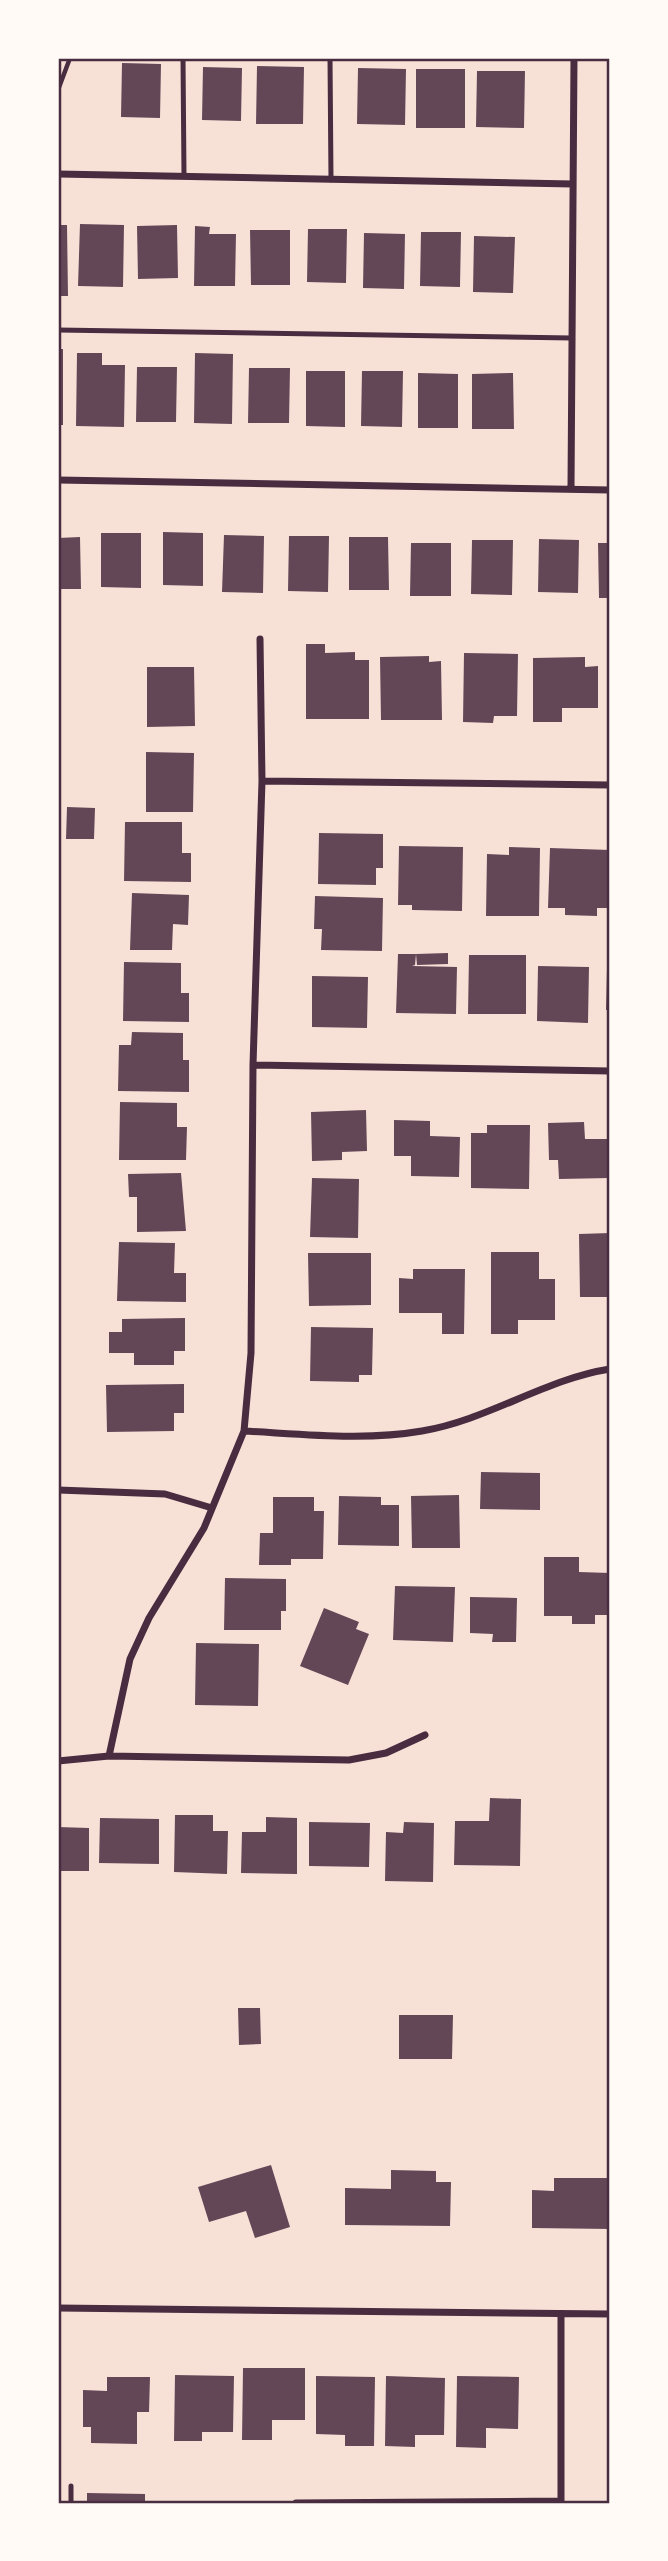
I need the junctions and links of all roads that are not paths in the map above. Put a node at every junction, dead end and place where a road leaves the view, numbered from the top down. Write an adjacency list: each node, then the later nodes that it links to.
1 (183, 58): 5 (lane)
2 (330, 58): 6 (lane)
3 (574, 58): 7 (street)
4 (58, 174): 5 (street)
5 (184, 176): 6 (street)
6 (331, 180): 7 (street)
7 (573, 184): 9 (street)
8 (58, 330): 9 (lane)
9 (572, 338): 11 (street)
10 (58, 480): 11 (street)
11 (570, 488): 12 (street)
12 (610, 490)
13 (260, 639): 14 (street)
14 (262, 781): 15 (street); 16 (street)
15 (610, 785)
16 (253, 1065): 17 (street); 19 (street)
17 (610, 1071)
18 (610, 1369): 19 (street)
19 (244, 1432): 21 (street)
20 (58, 1490): 21 (street)
21 (212, 1508): 23 (street)
22 (425, 1735): 23 (street)
23 (109, 1756): 24 (street)
24 (58, 1761)
25 (58, 2308): 26 (street)
26 (561, 2314): 27 (street); 29 (street)
27 (610, 2314)
28 (71, 2486): 30 (lane)
29 (561, 2502): 31 (street)
30 (71, 2503)
31 (296, 2503)

